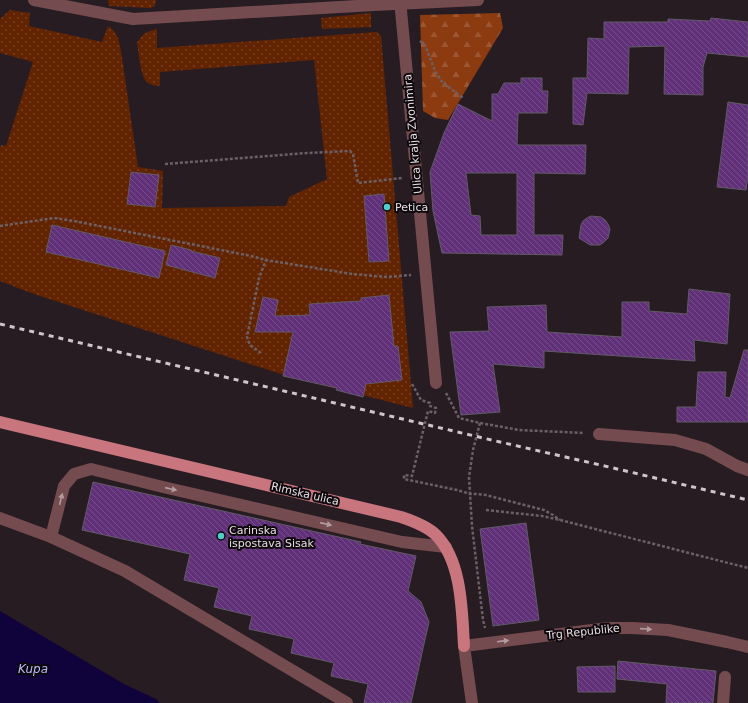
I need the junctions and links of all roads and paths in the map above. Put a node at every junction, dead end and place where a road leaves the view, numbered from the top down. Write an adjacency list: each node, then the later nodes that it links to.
1 (34, 0): 3 (street)
2 (478, 0): 3 (street)
3 (400, 2): 4 (street, Ulica kralja Zvonimira)
4 (403, 29): 5 (path); 7 (street, Ulica kralja Zvonimira)
5 (463, 98)
6 (165, 164): 7 (path)
7 (416, 177): 10 (street, Ulica kralja Zvonimira)
8 (0, 226): 9 (path)
9 (266, 260): 10 (path); 11 (path)
10 (426, 274): 12 (street, Ulica kralja Zvonimira)
11 (261, 353)
12 (436, 383): 15 (path)
13 (412, 384): 18 (path)
14 (0, 422): 23 (main road, Rimska ulica)
15 (480, 423): 16 (path); 18 (path)
16 (599, 434): 17 (street)
17 (748, 470)
18 (470, 494): 21 (path); 25 (path)
19 (486, 510): 21 (path)
20 (0, 518): 22 (street)
21 (560, 520): 24 (path)
22 (51, 537): 23 (street, one-way to 23); 29 (street)
23 (446, 547): 26 (main road, Rimska ulica)
24 (748, 568)
25 (488, 642): 26 (street, Trg Republike); 27 (street, Trg Republike, one-way to 27)
26 (464, 646): 30 (street, Rimska ulica)
27 (748, 647)
28 (725, 677): 31 (street)
29 (347, 703)
30 (472, 703)
31 (724, 703)

